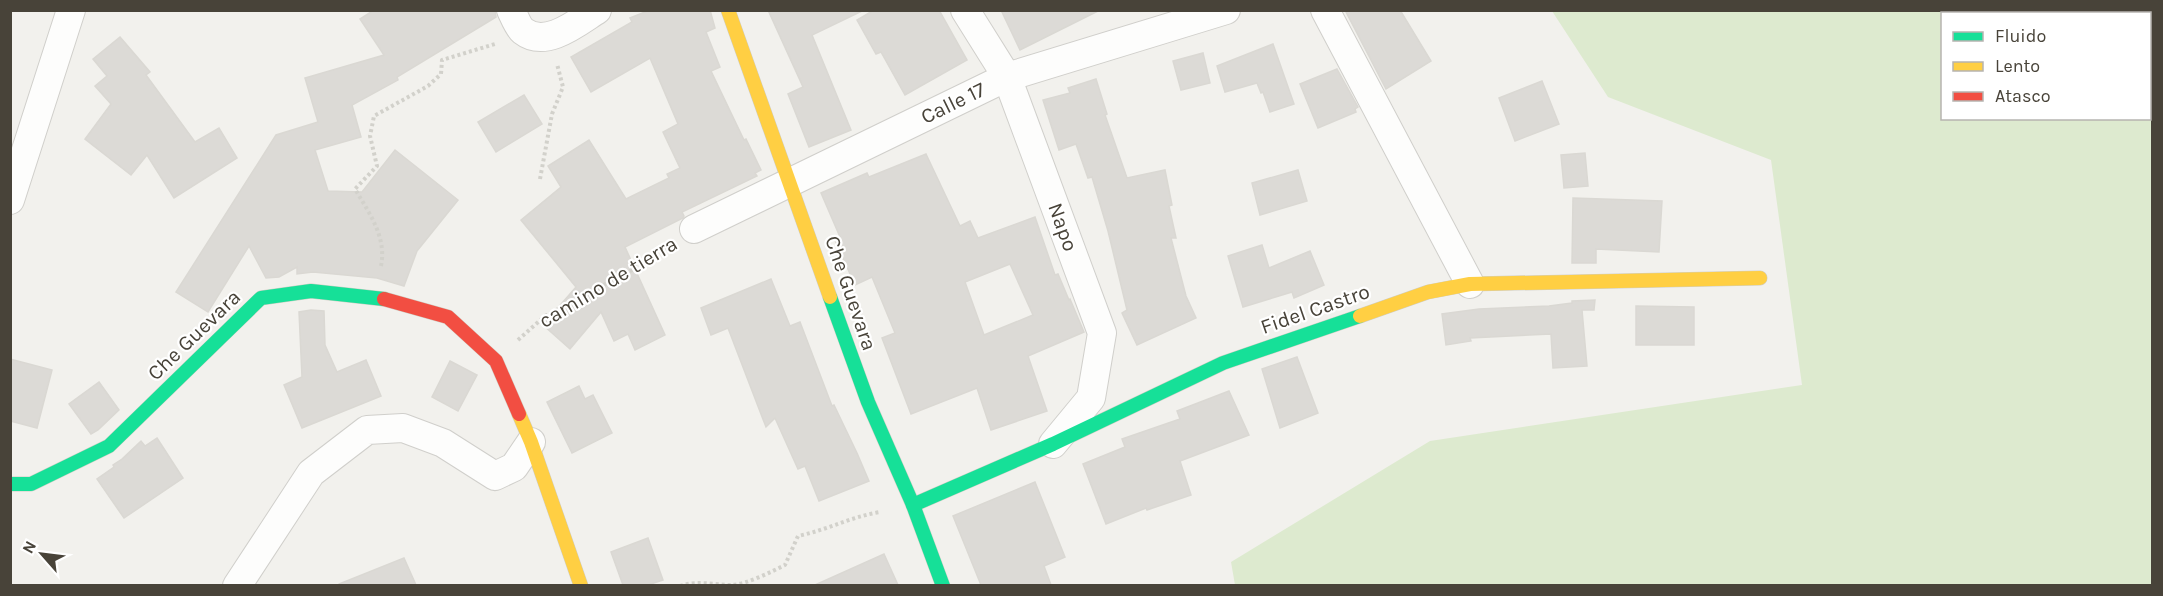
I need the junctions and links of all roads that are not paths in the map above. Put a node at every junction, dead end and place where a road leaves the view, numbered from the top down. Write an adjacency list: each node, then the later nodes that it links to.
1 (71, 10): 10 (street)
2 (597, 10): 7 (street)
3 (728, 10): 9 (street, Che Guevara)
4 (965, 10): 8 (street, Napo)
5 (1226, 10): 8 (street, Calle 17)
6 (1324, 10): 13 (street)
7 (517, 21)
8 (1007, 77): 9 (street, Calle 17); 15 (street, Napo)
9 (790, 182): 11 (street, Calle 17); 17 (street, Che Guevara)
10 (10, 200)
11 (694, 229)
12 (1760, 278): 13 (street, Fidel Castro)
13 (1470, 284): 15 (street, Fidel Castro)
14 (531, 442): 16 (street, Che Guevara); 18 (street); 19 (street, Che Guevara)
15 (1053, 444): 17 (street, Fidel Castro)
16 (10, 484)
17 (914, 505): 20 (street, Che Guevara)
18 (237, 585)
19 (580, 585)
20 (943, 585)

